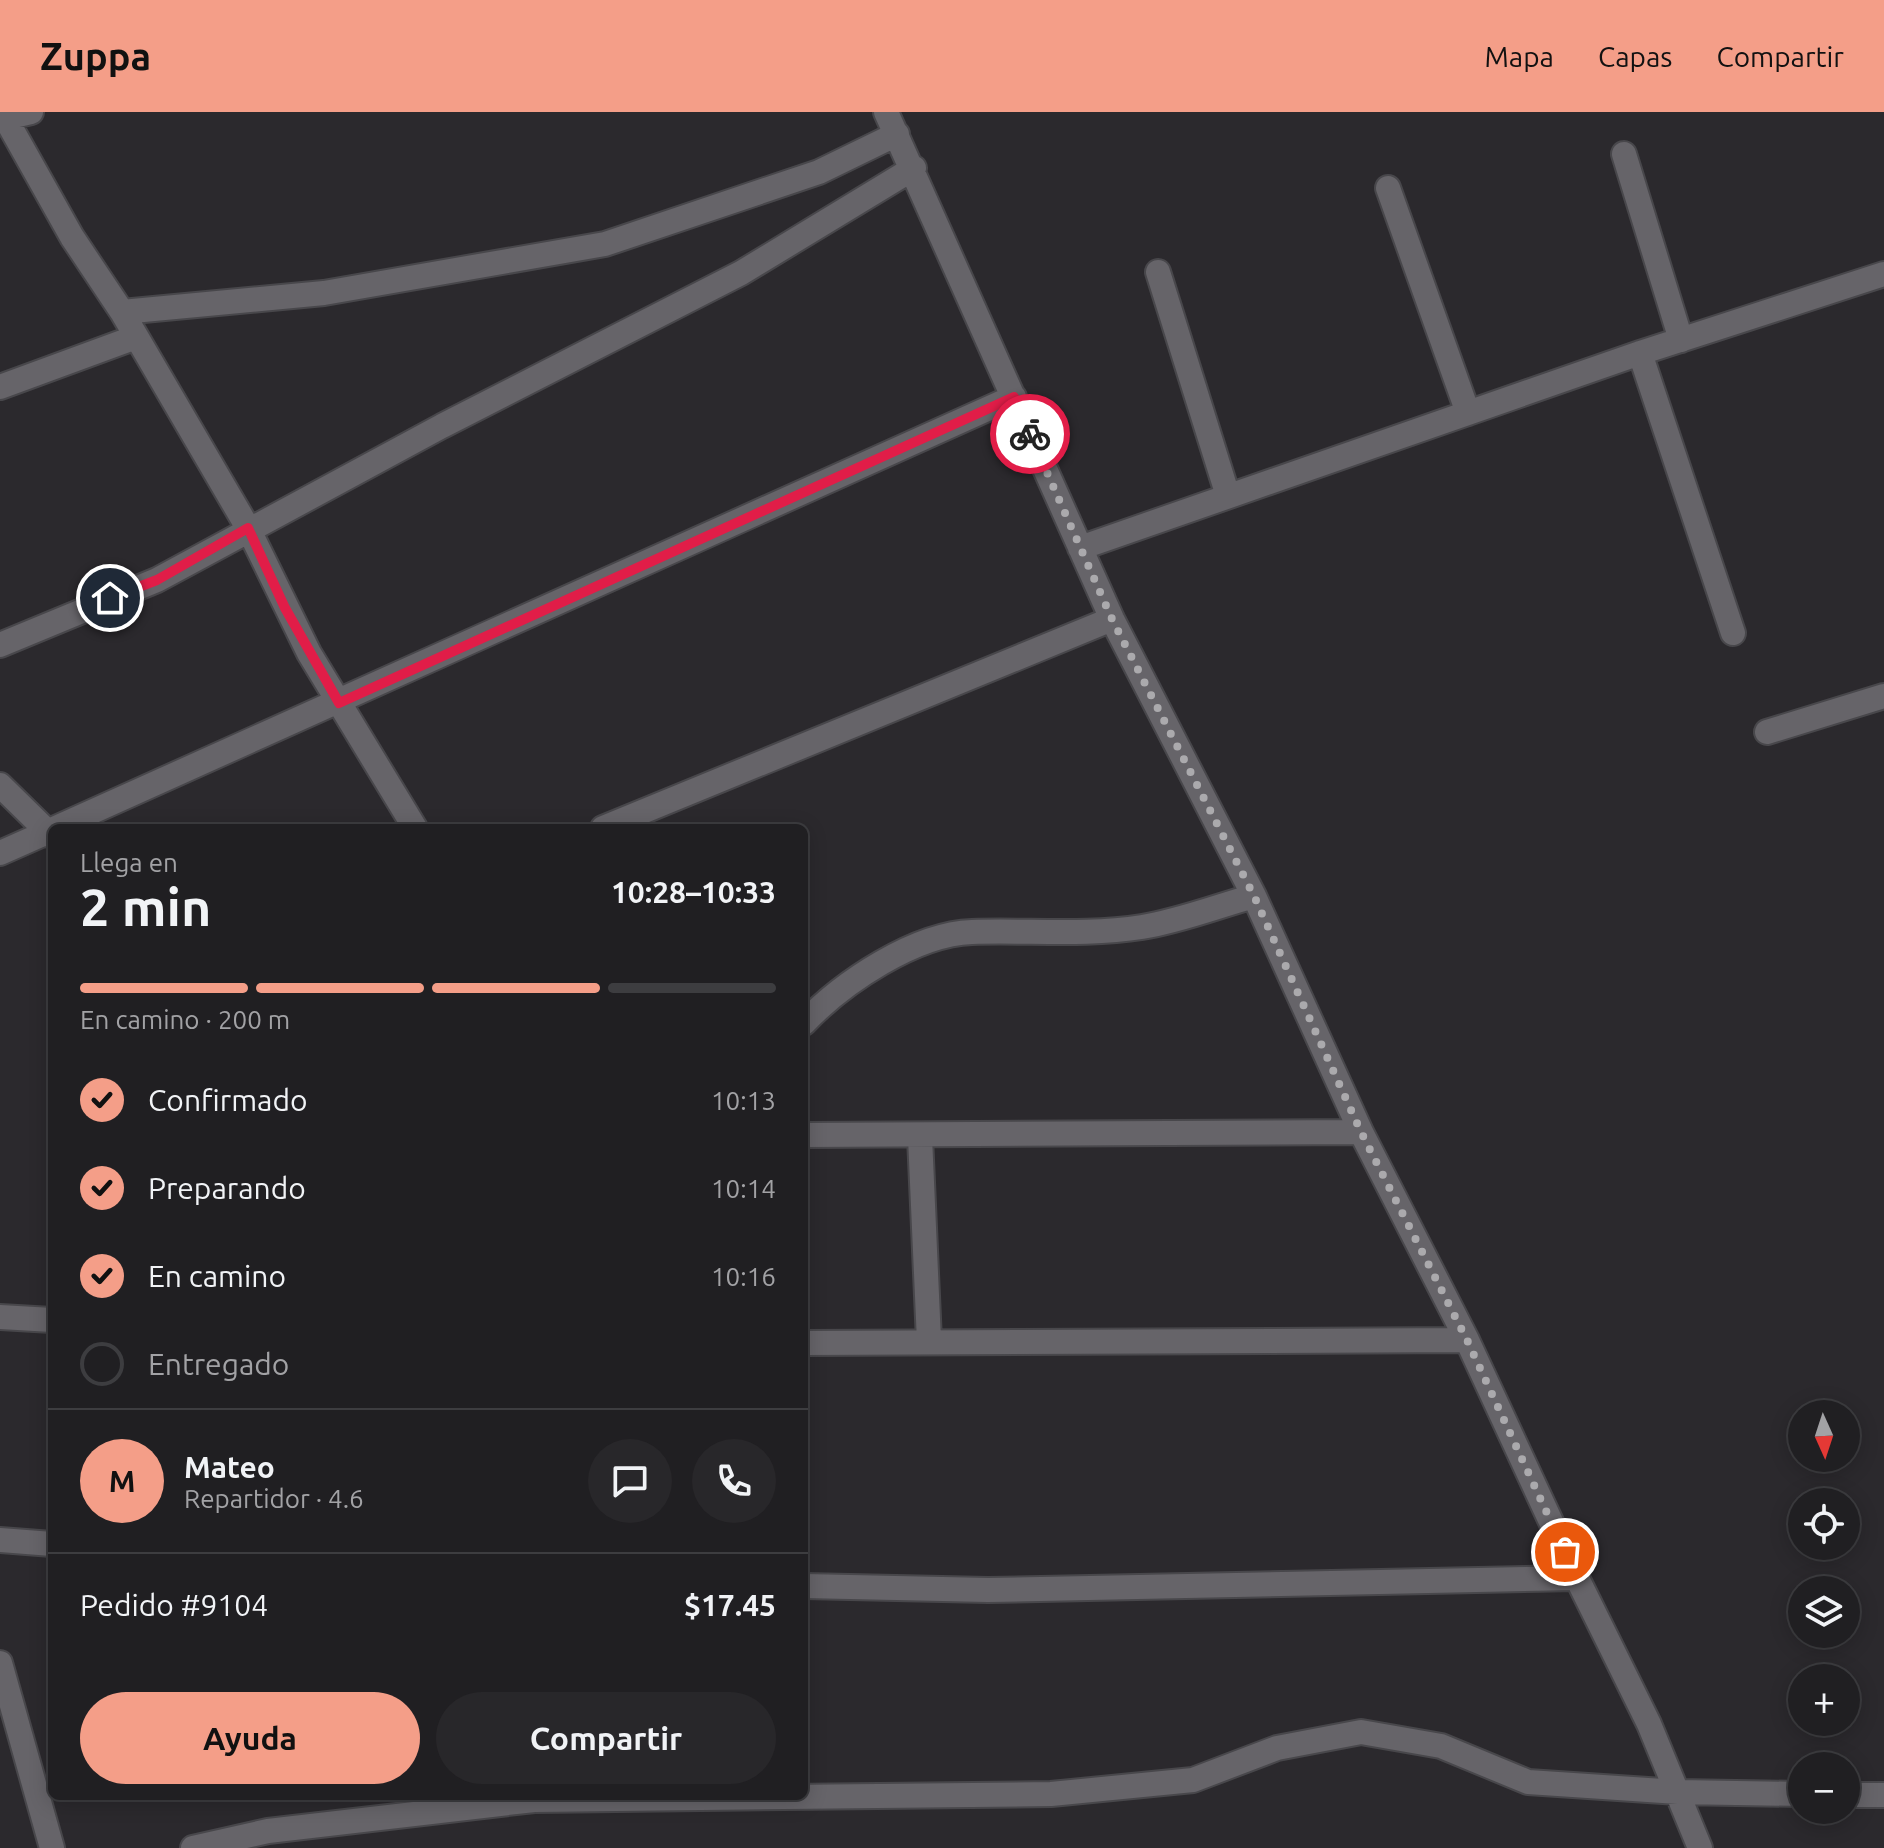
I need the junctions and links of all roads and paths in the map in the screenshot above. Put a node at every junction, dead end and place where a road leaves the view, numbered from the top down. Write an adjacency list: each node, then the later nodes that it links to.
1 (31, 112): 3 (street)
2 (886, 112): 4 (street)
3 (4, 115): 10 (street)
4 (897, 134): 6 (street); 10 (street)
5 (1624, 154): 12 (street)
6 (914, 168): 15 (street); 18 (street)
7 (1388, 188): 16 (street)
8 (1158, 272): 17 (street)
9 (1884, 274): 12 (street)
10 (122, 312): 11 (street)
11 (136, 337): 14 (street); 18 (street)
12 (1681, 340): 13 (street)
13 (1640, 353): 16 (street); 21 (street)
14 (0, 387)
15 (1014, 397): 19 (street); 24 (street)
16 (1468, 413): 17 (street)
17 (1228, 496): 19 (street)
18 (248, 528): 22 (street); 24 (street)
19 (1080, 548): 20 (street)
20 (1112, 619): 29 (street); 33 (street)
21 (1733, 633)
22 (0, 645)
23 (1884, 696): 25 (street)
24 (339, 703): 27 (street); 28 (street)
25 (1767, 732)
26 (0, 785): 31 (street)
27 (65, 824)
28 (413, 824)
29 (613, 824)
30 (48, 832): 32 (street)
31 (48, 832)
32 (0, 853)
33 (1254, 896): 34 (street); 35 (street)
34 (808, 1019)
35 (1361, 1132): 37 (street); 40 (street)
36 (808, 1135): 37 (street)
37 (920, 1137): 41 (street)
38 (0, 1317): 39 (street)
39 (48, 1320)
40 (1467, 1340): 41 (street); 45 (street)
41 (929, 1341): 42 (street)
42 (808, 1343)
43 (0, 1540): 44 (street)
44 (48, 1544)
45 (1577, 1578): 46 (street); 49 (street)
46 (808, 1586)
47 (0, 1663): 48 (street)
48 (7, 1715): 55 (street)
49 (1678, 1792): 50 (street); 53 (street); 57 (street)
50 (1788, 1794)
51 (1860, 1795): 52 (street)
52 (1884, 1795)
53 (808, 1796)
54 (534, 1800): 56 (street)
55 (52, 1848)
56 (193, 1848)
57 (1700, 1848)

